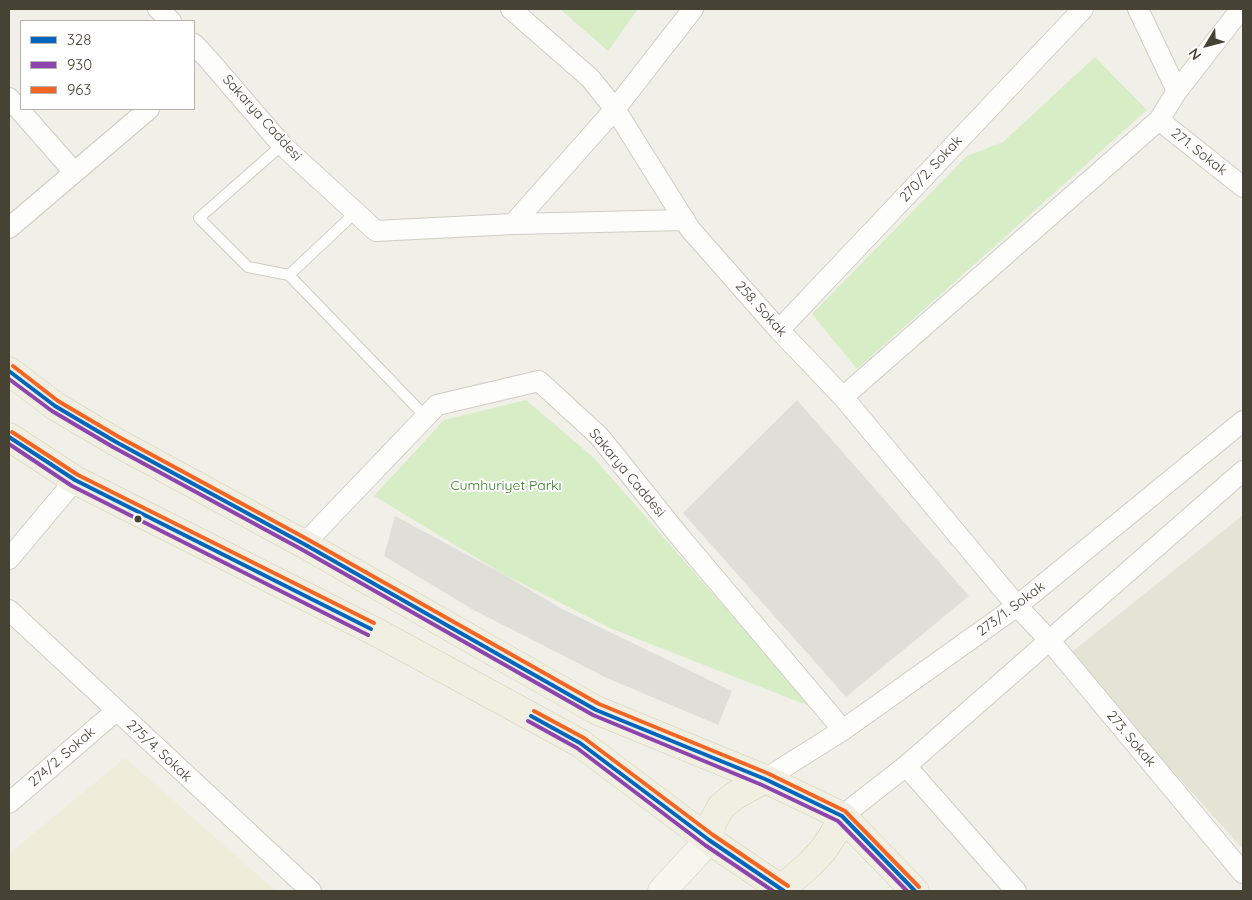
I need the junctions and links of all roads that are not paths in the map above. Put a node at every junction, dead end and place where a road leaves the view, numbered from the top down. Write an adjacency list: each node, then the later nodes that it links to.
1 (158, 9): 7 (street)
2 (511, 9): 12 (street, 258. Sokak)
3 (694, 9): 12 (street)
4 (1083, 9): 23 (street, 270/2. Sokak)
5 (1138, 9): 10 (street)
6 (1241, 9): 10 (street, 271. Sokak)
7 (170, 20)
8 (195, 47): 9 (street, Sakarya Caddesi)
9 (201, 65): 15 (street, Sakarya Caddesi)
10 (1177, 91): 14 (street, 271. Sokak)
11 (9, 98): 16 (street)
12 (615, 109): 19 (street, 258. Sokak); 20 (street)
13 (148, 110): 16 (street)
14 (1159, 120): 17 (street, 271. Sokak); 25 (street)
15 (282, 145): 18 (street, Sakarya Caddesi); 22 (lane)
16 (74, 172): 21 (street)
17 (1243, 187)
18 (356, 212): 20 (street, Sakarya Caddesi); 22 (lane)
19 (685, 220): 20 (street); 23 (street, 258. Sokak)
20 (513, 224)
21 (9, 228)
22 (289, 275): 26 (lane)
23 (779, 330): 25 (street, 258. Sokak)
24 (9, 370): 31 (main road)
25 (843, 397): 33 (street, 258. Sokak)
26 (426, 417): 31 (street, Sakarya Caddesi); 37 (street, Sakarya Caddesi)
27 (1243, 421): 33 (street, 273/1. Sokak)
28 (9, 437): 30 (main road)
29 (1243, 471): 35 (street)
30 (75, 480): 32 (street); 42 (main road)
31 (304, 544): 39 (main road)
32 (9, 560)
33 (1017, 606): 35 (street, 273. Sokak); 37 (street, 273/1. Sokak)
34 (9, 610): 36 (street, 275/4. Sokak)
35 (1050, 642): 38 (street); 43 (street, 273. Sokak)
36 (116, 711): 40 (street, 274/2. Sokak); 45 (street, 275/4. Sokak)
37 (843, 730): 39 (street, 273/1. Sokak)
38 (906, 766): 41 (street); 48 (street)
39 (765, 779): 41 (main road); 42 (main road)
40 (9, 803)
41 (842, 816): 44 (main road); 47 (main road)
42 (709, 840): 44 (main road); 46 (main road)
43 (1243, 874)
44 (779, 890)
45 (311, 891)
46 (662, 891)
47 (915, 891)
48 (1016, 891)

